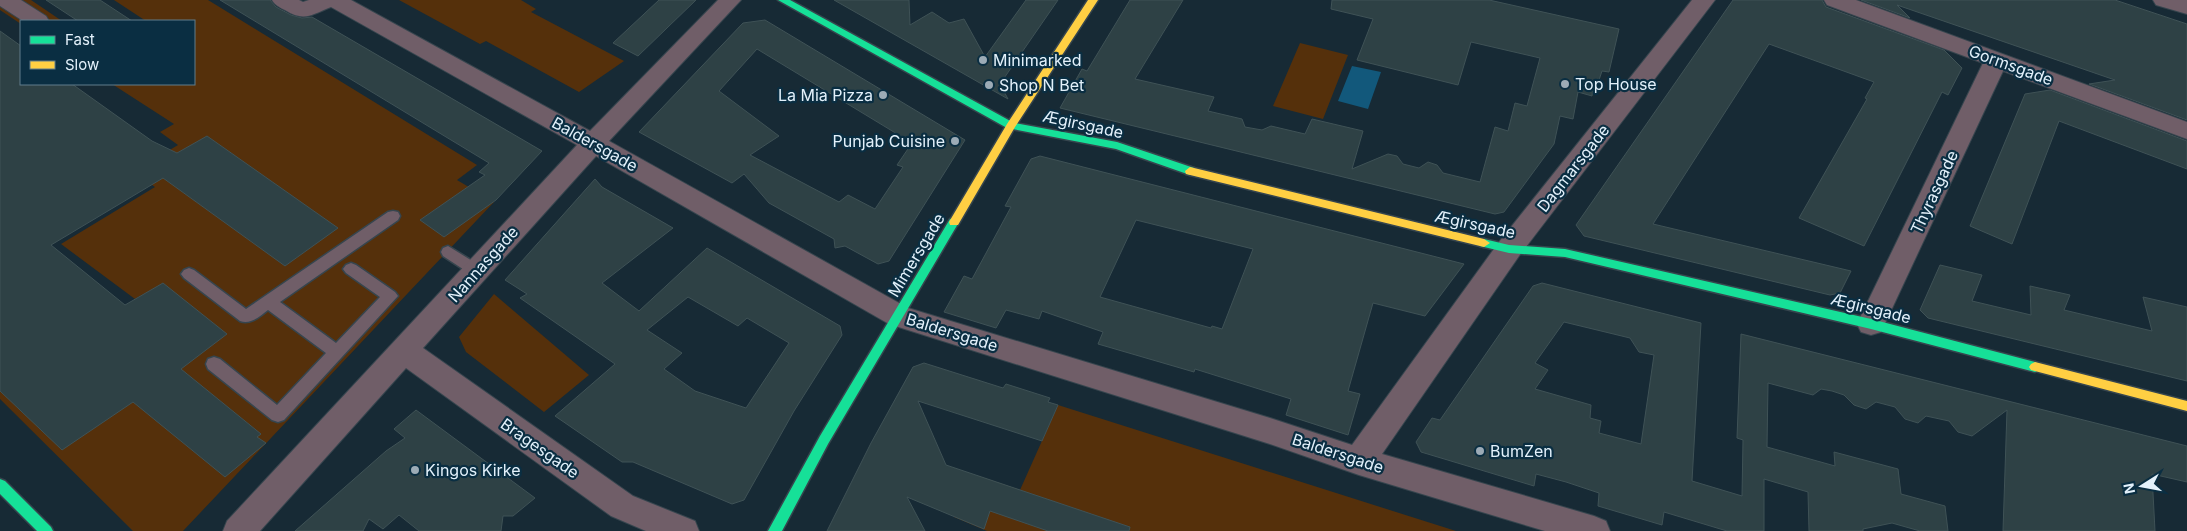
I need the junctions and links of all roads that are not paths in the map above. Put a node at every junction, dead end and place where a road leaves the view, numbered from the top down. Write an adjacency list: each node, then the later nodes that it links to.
1 (6, 0): 12 (street)
2 (283, 0): 3 (street)
3 (329, 0)
4 (334, 0): 16 (street, Baldersgade)
5 (730, 0): 16 (street, Nannasgade)
6 (783, 0): 14 (street, Ægirsgade)
7 (1094, 0): 14 (street, Mimersgade)
8 (1704, 0): 18 (street, Dagmarsgade)
9 (1835, 0): 13 (street, Gormsgade)
10 (2164, 0): 11 (street)
11 (2187, 8)
12 (36, 20)
13 (1996, 60): 15 (street, Gormsgade); 25 (street, Thyrasgade)
14 (1011, 126): 18 (street, Ægirsgade); 24 (street, Mimersgade)
15 (2187, 130)
16 (593, 143): 21 (street, Nannasgade); 24 (street, Baldersgade)
17 (393, 216): 23 (lane)
18 (1509, 249): 25 (street, Ægirsgade); 30 (street, Dagmarsgade)
19 (448, 252): 21 (lane)
20 (351, 269): 27 (lane)
21 (477, 271): 26 (street, Nannasgade)
22 (189, 274): 23 (lane)
23 (268, 302): 27 (lane)
24 (899, 316): 30 (street, Baldersgade); 35 (street, Mimersgade)
25 (1871, 324): 29 (street, Ægirsgade)
26 (405, 351): 33 (street, Nannasgade); 34 (street, Bragesgade)
27 (336, 353): 28 (lane)
28 (214, 364)
29 (2187, 406)
30 (1358, 460): 36 (street, Baldersgade)
31 (0, 485): 32 (street)
32 (46, 531)
33 (239, 531)
34 (683, 531)
35 (775, 531)
36 (1594, 531)

